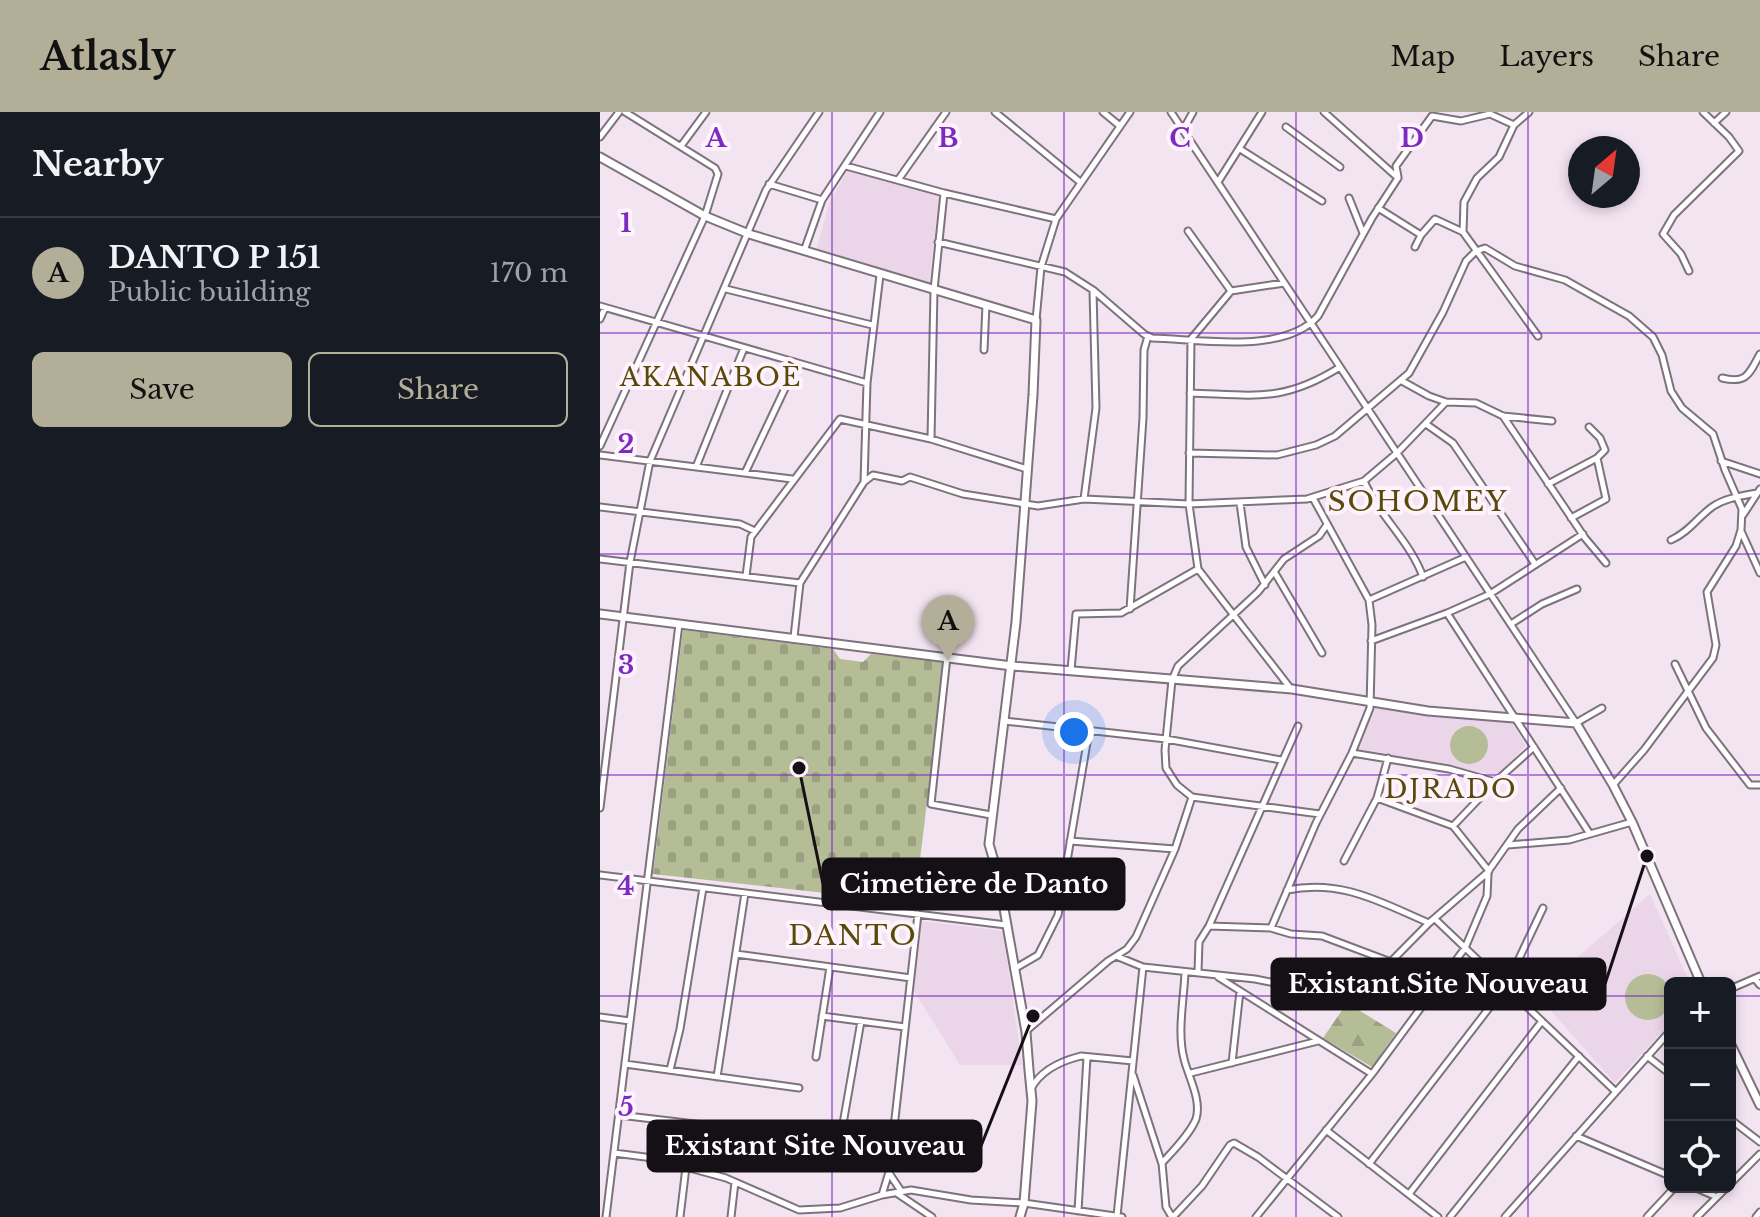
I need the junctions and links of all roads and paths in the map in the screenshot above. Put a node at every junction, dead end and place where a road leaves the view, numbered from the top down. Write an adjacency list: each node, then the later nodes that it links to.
1 (622, 112): 21 (street); 22 (street)
2 (706, 112): 22 (street)
3 (819, 112): 31 (street)
4 (880, 112): 25 (street)
5 (946, 112): 28 (street)
6 (1103, 112): 18 (street)
7 (1130, 112): 18 (street)
8 (1171, 112): 20 (street)
9 (1193, 112): 20 (street)
10 (1262, 112): 23 (street)
11 (1324, 112): 27 (street)
12 (1529, 112): 17 (street)
13 (1703, 112): 16 (street)
14 (1726, 112): 16 (street)
15 (1000, 114): 29 (street)
16 (1714, 123): 49 (street)
17 (1514, 125): 27 (street); 40 (street)
18 (1120, 126): 29 (street)
19 (1286, 127): 26 (street)
20 (1183, 130): 30 (street)
21 (600, 137)
22 (681, 146): 37 (street)
23 (1240, 149): 30 (street); 35 (street)
24 (600, 157): 37 (street)
25 (846, 166): 28 (street); 34 (street)
26 (1340, 167)
27 (1398, 178): 36 (street)
28 (898, 180): 32 (street)
29 (1080, 182): 38 (street)
30 (1217, 182): 51 (street)
31 (769, 184): 34 (street); 41 (street)
32 (944, 193): 38 (street); 44 (street)
33 (1349, 198): 42 (street)
34 (822, 200): 47 (street)
35 (1322, 201)
36 (1378, 208): 42 (street); 43 (street)
37 (705, 216): 41 (street); 60 (street)
38 (1056, 219): 48 (street)
39 (1188, 231): 55 (street)
40 (1463, 232): 43 (street); 46 (street)
41 (749, 234): 47 (street); 52 (street)
42 (1363, 234): 61 (street)
43 (1421, 235): 45 (street)
44 (938, 242): 48 (street); 53 (street)
45 (1415, 247)
46 (1476, 251): 65 (street); 73 (street); 90 (street)
47 (803, 252): 50 (street)
48 (1041, 267): 54 (street); 59 (street)
49 (1689, 271)
50 (880, 275): 53 (street); 62 (street)
51 (1285, 283): 55 (street); 61 (street)
52 (726, 289): 62 (street); 63 (street)
53 (934, 290): 56 (street); 83 (street)
54 (1093, 290): 64 (street); 102 (street)
55 (1231, 291): 66 (street)
56 (986, 305): 59 (street); 68 (street)
57 (602, 307): 58 (street); 60 (street)
58 (600, 319)
59 (1036, 320): 92 (street)
60 (656, 322): 63 (street); 84 (street)
61 (1312, 324): 66 (street); 71 (street)
62 (872, 325): 74 (street)
63 (704, 336): 67 (street); 89 (street)
64 (1148, 336): 66 (street); 103 (street)
65 (1538, 336)
66 (1191, 339): 75 (street)
67 (744, 348): 70 (street); 91 (street)
68 (984, 350)
69 (1760, 354): 72 (street)
70 (797, 363): 74 (street); 93 (street)
71 (1340, 367): 75 (street); 77 (street)
72 (1722, 378)
73 (1402, 381): 76 (street); 77 (street)
74 (867, 383): 81 (street)
75 (1190, 393): 85 (street)
76 (1446, 402): 78 (street); 80 (street)
77 (1368, 410): 85 (street); 86 (street)
78 (1503, 416): 79 (street); 98 (street)
79 (1552, 421)
80 (1426, 424): 86 (street); 122 (street)
81 (865, 425): 83 (street); 95 (street); 97 (street)
82 (1589, 427): 88 (street)
83 (931, 439): 92 (street)
84 (600, 446)
85 (1189, 453): 105 (street)
86 (1397, 453): 96 (street); 118 (street)
87 (600, 455): 89 (street)
88 (1597, 458): 98 (street); 110 (street)
89 (650, 461): 91 (street); 108 (street)
90 (1721, 461): 94 (street); 100 (street)
91 (696, 467): 93 (street)
92 (1028, 469): 106 (street)
93 (745, 473): 95 (street)
94 (1760, 474)
95 (792, 479): 113 (street)
96 (1364, 481): 101 (street); 127 (street)
97 (864, 482): 106 (street); 128 (street)
98 (1548, 484): 110 (street)
99 (1758, 491): 100 (street); 109 (street)
100 (1738, 497): 109 (street); 117 (street)
101 (1313, 498): 104 (street); 111 (street)
102 (1084, 499): 103 (street); 106 (street)
103 (1139, 503): 105 (street); 133 (street)
104 (1240, 503): 105 (street); 129 (street)
105 (1189, 504): 123 (street)
106 (1025, 506): 145 (street)
107 (600, 507): 108 (street)
108 (639, 512): 113 (street); 120 (street)
109 (1743, 515): 112 (street)
110 (1571, 518): 114 (street)
111 (1326, 526): 115 (street); 116 (street)
112 (1741, 530): 125 (street); 149 (street)
113 (755, 531): 126 (street)
114 (1583, 534): 121 (street); 122 (street)
115 (1319, 536): 116 (street); 124 (street)
116 (1334, 537): 132 (street)
117 (1671, 540)
118 (1466, 557): 127 (street); 131 (street)
119 (600, 559): 120 (street)
120 (630, 562): 126 (street); 137 (street)
121 (1606, 563)
122 (1535, 564): 131 (street)
123 (1198, 569): 133 (street); 136 (street)
124 (1275, 573): 129 (street); 142 (street)
125 (1760, 573)
126 (746, 576): 128 (street)
127 (1423, 577): 132 (street)
128 (800, 583): 140 (street)
129 (1265, 585): 136 (street)
130 (1577, 589): 139 (street)
131 (1490, 594): 134 (street); 139 (street)
132 (1369, 600): 141 (street)
133 (1130, 609): 146 (street)
134 (1447, 613): 141 (street); 152 (street)
135 (600, 614): 137 (street)
136 (1233, 615): 147 (street); 148 (street)
137 (623, 617): 138 (street); 160 (street)
138 (679, 623): 140 (street); 187 (street)
139 (1511, 624): 154 (street)
140 (794, 637): 143 (street)
141 (1371, 641): 150 (street)
142 (1322, 653)
143 (947, 657): 145 (street); 173 (street)
144 (1675, 664): 149 (street)
145 (1012, 666): 146 (street); 153 (street)
146 (1071, 670): 147 (street)
147 (1172, 680): 148 (street); 157 (street)
148 (1292, 689): 150 (street)
149 (1688, 690): 164 (street); 165 (street)
150 (1370, 700): 152 (street); 159 (street)
151 (1602, 708): 154 (street)
152 (1516, 719): 154 (street); 158 (street)
153 (1004, 721): 156 (street); 173 (street)
154 (1576, 723): 164 (street)
155 (1298, 726): 162 (street)
156 (1089, 731): 157 (street); 178 (street)
157 (1166, 739): 162 (street); 167 (street)
158 (1534, 747): 163 (street); 166 (street)
159 (1352, 753): 161 (street); 172 (street)
160 (603, 757): 169 (street)
161 (1388, 758): 163 (street); 168 (street)
162 (1281, 760): 170 (street)
163 (1495, 782): 176 (street)
164 (1613, 785): 174 (street)
165 (1760, 785)
166 (1561, 788): 177 (street); 179 (street)
167 (1192, 797): 170 (street); 180 (street)
168 (1377, 798): 176 (street); 181 (street)
169 (600, 808)
170 (1263, 808): 171 (street); 196 (street)
171 (1310, 814): 172 (street); 175 (street)
172 (1320, 814): 175 (street)
173 (991, 815): 182 (street)
174 (1632, 822): 177 (street); 208 (street)
175 (1316, 823): 186 (street)
176 (1453, 826): 183 (street)
177 (1590, 834): 179 (street)
178 (1070, 841): 180 (street); 185 (street)
179 (1507, 845): 183 (street)
180 (1175, 849): 200 (street)
181 (1344, 861)
182 (994, 867): 185 (street); 195 (street)
183 (1488, 872): 194 (street); 198 (street)
184 (600, 875): 187 (street)
185 (1064, 879): 204 (street)
186 (1291, 880): 188 (street); 190 (street)
187 (647, 881): 189 (street); 217 (street)
188 (1299, 887): 190 (street); 194 (street)
189 (703, 888): 191 (street); 233 (street)
190 (1287, 890): 197 (street)
191 (745, 893): 193 (street); 199 (street)
192 (1543, 908): 212 (street)
193 (918, 914): 195 (street); 209 (street)
194 (1432, 921): 198 (street); 201 (street)
195 (1006, 925): 204 (street)
196 (1209, 926): 197 (street); 206 (street)
197 (1271, 928): 201 (street)
198 (1465, 948): 212 (street); 236 (street)
199 (736, 954): 202 (street); 237 (street)
200 (1116, 956): 203 (street); 221 (street)
201 (1391, 962): 207 (street)
202 (830, 967): 209 (street); 215 (street)
203 (1143, 967): 205 (street); 229 (street)
204 (1014, 969): 221 (street)
205 (1185, 972): 206 (street); 235 (street)
206 (1198, 972): 207 (street)
207 (1217, 976): 214 (street)
208 (1698, 977)
209 (911, 978): 220 (street)
210 (1757, 978): 211 (street); 213 (street)
211 (1760, 985)
212 (1506, 986): 219 (street); 251 (street)
213 (1736, 987)
214 (1240, 991): 223 (street); 230 (street)
215 (822, 1016): 218 (street); 227 (street)
216 (600, 1017): 217 (street)
217 (630, 1021): 231 (street)
218 (861, 1021): 220 (street); 246 (street)
219 (1542, 1021): 225 (street); 263 (street)
220 (905, 1027): 248 (street)
221 (1026, 1032): 239 (street)
222 (1664, 1038): 226 (street)
223 (1319, 1041): 230 (street); 236 (street)
224 (1733, 1049): 241 (street)
225 (1579, 1056): 240 (street); 286 (street)
226 (1647, 1056): 232 (street); 240 (street)
227 (816, 1057)
228 (1087, 1057): 229 (street); 239 (street); 271 (street)
229 (1133, 1061): 234 (street)
230 (1232, 1063): 235 (street)
231 (625, 1064): 233 (street); 242 (street)
232 (1664, 1069)
233 (670, 1070): 237 (street)
234 (1132, 1070): 252 (street); 274 (street)
235 (1191, 1073): 252 (street)
236 (1372, 1074): 244 (street)
237 (717, 1077): 238 (street)
238 (799, 1088)
239 (1031, 1089): 266 (street)
240 (1615, 1091): 245 (street)
241 (1760, 1105)
242 (619, 1115): 246 (street); 249 (street)
243 (1733, 1121): 247 (street)
244 (1326, 1130): 251 (street); 256 (street)
245 (1576, 1136): 255 (street); 270 (street)
246 (840, 1141): 248 (street)
247 (1760, 1142)
248 (892, 1147): 254 (street)
249 (614, 1153): 253 (street); 275 (street)
250 (1760, 1154): 257 (street)
251 (1369, 1164): 263 (street)
252 (1162, 1166): 282 (street)
253 (686, 1167): 258 (street); 276 (street)
254 (889, 1172): 259 (street); 264 (street)
255 (1664, 1173)
256 (1286, 1178): 282 (street); 283 (street); 284 (street)
257 (1736, 1179)
258 (735, 1182): 267 (street); 277 (street)
259 (899, 1192): 264 (street); 266 (street); 280 (street)
260 (1669, 1193): 289 (street)
261 (1708, 1193): 265 (street)
262 (1721, 1193): 265 (street)
263 (1409, 1194): 285 (street)
264 (882, 1195): 268 (street)
265 (1717, 1197): 290 (street)
266 (1024, 1203): 271 (street); 281 (street)
267 (786, 1206): 273 (street); 278 (street)
268 (840, 1208): 269 (street); 279 (street)
269 (828, 1210): 273 (street); 279 (street)
270 (1511, 1210): 287 (street); 288 (street)
271 (1078, 1212): 274 (street)
272 (1760, 1212): 291 (street)
273 (798, 1214)
274 (1119, 1216)
275 (606, 1217)
276 (680, 1217)
277 (731, 1217)
278 (784, 1217)
279 (830, 1217)
280 (932, 1217)
281 (1020, 1217)
282 (1173, 1217)
283 (1256, 1217)
284 (1336, 1217)
285 (1438, 1217)
286 (1450, 1217)
287 (1505, 1217)
288 (1520, 1217)
289 (1647, 1217)
290 (1697, 1217)
291 (1756, 1217)

